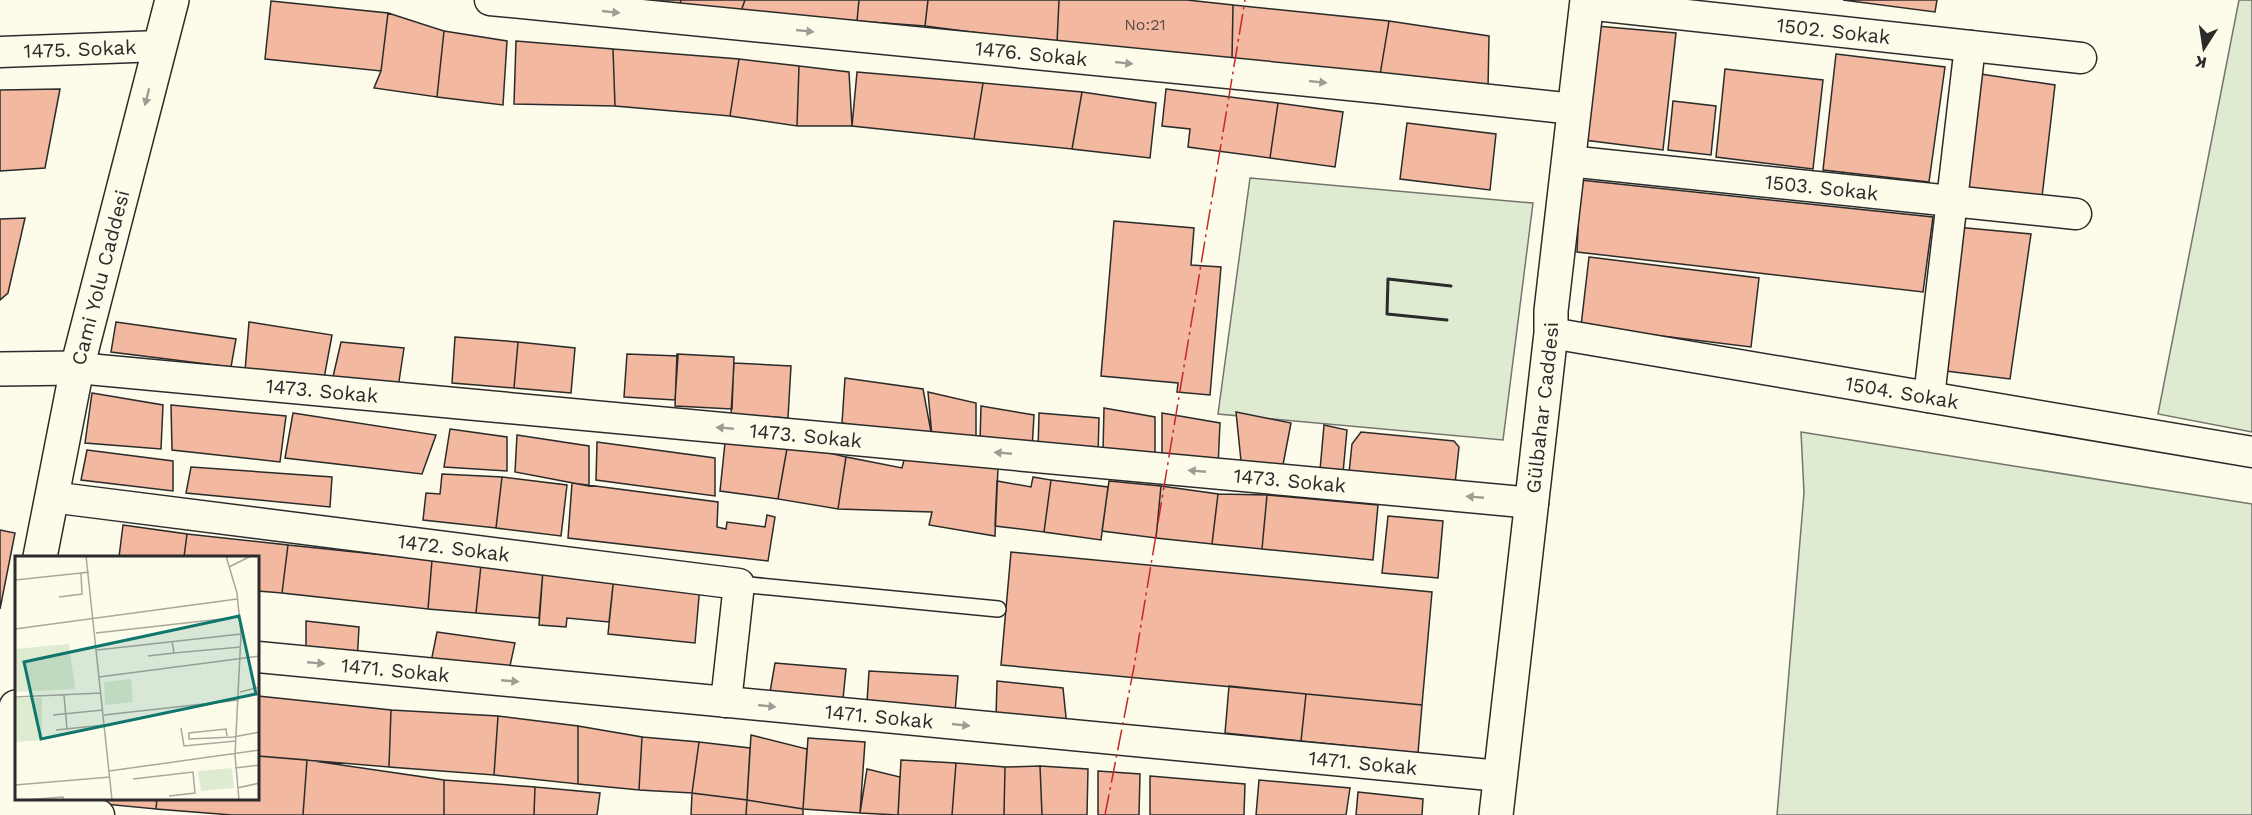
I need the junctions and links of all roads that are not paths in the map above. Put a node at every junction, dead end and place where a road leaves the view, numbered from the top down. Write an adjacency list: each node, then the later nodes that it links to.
1 (172, 0): 4 (main road, Cami Yolu Caddesi)
2 (490, 0): 8 (street, 1476. Sokak, one-way to 8)
3 (1586, 2): 5 (street, 1502. Sokak); 8 (main road, Gülbahar Caddesi)
4 (160, 46): 6 (street, 1475. Sokak); 13 (main road, Cami Yolu Caddesi, one-way to 13)
5 (1970, 46): 7 (street, 1502. Sokak); 10 (street)
6 (0, 52)
7 (2081, 58)
8 (1574, 109): 9 (main road, Gülbahar Caddesi)
9 (1568, 161): 10 (street, 1503. Sokak); 12 (main road, Gülbahar Caddesi)
10 (1950, 201): 11 (street, 1503. Sokak); 15 (street)
11 (2076, 214)
12 (1551, 333): 15 (street, 1504. Sokak); 18 (main road, Gülbahar Caddesi)
13 (77, 368): 14 (main road); 17 (main road, Cami Yolu Caddesi); 18 (street, 1473. Sokak, one-way to 13)
14 (0, 369)
15 (1929, 398): 16 (street, 1504. Sokak)
16 (2252, 452)
17 (51, 497): 19 (main road, Cami Yolu Caddesi); 20 (street, 1472. Sokak)
18 (1533, 503): 25 (main road, Gülbahar Caddesi)
19 (40, 556)
20 (738, 584): 21 (lane); 23 (street)
21 (998, 609)
22 (260, 657): 23 (street, 1471. Sokak, one-way to 23)
23 (726, 702): 25 (street, 1471. Sokak, one-way to 25)
24 (15, 716): 26 (main road)
25 (1500, 776): 28 (main road, Gülbahar Caddesi)
26 (4, 811): 27 (street)
27 (99, 815)
28 (1496, 815)

